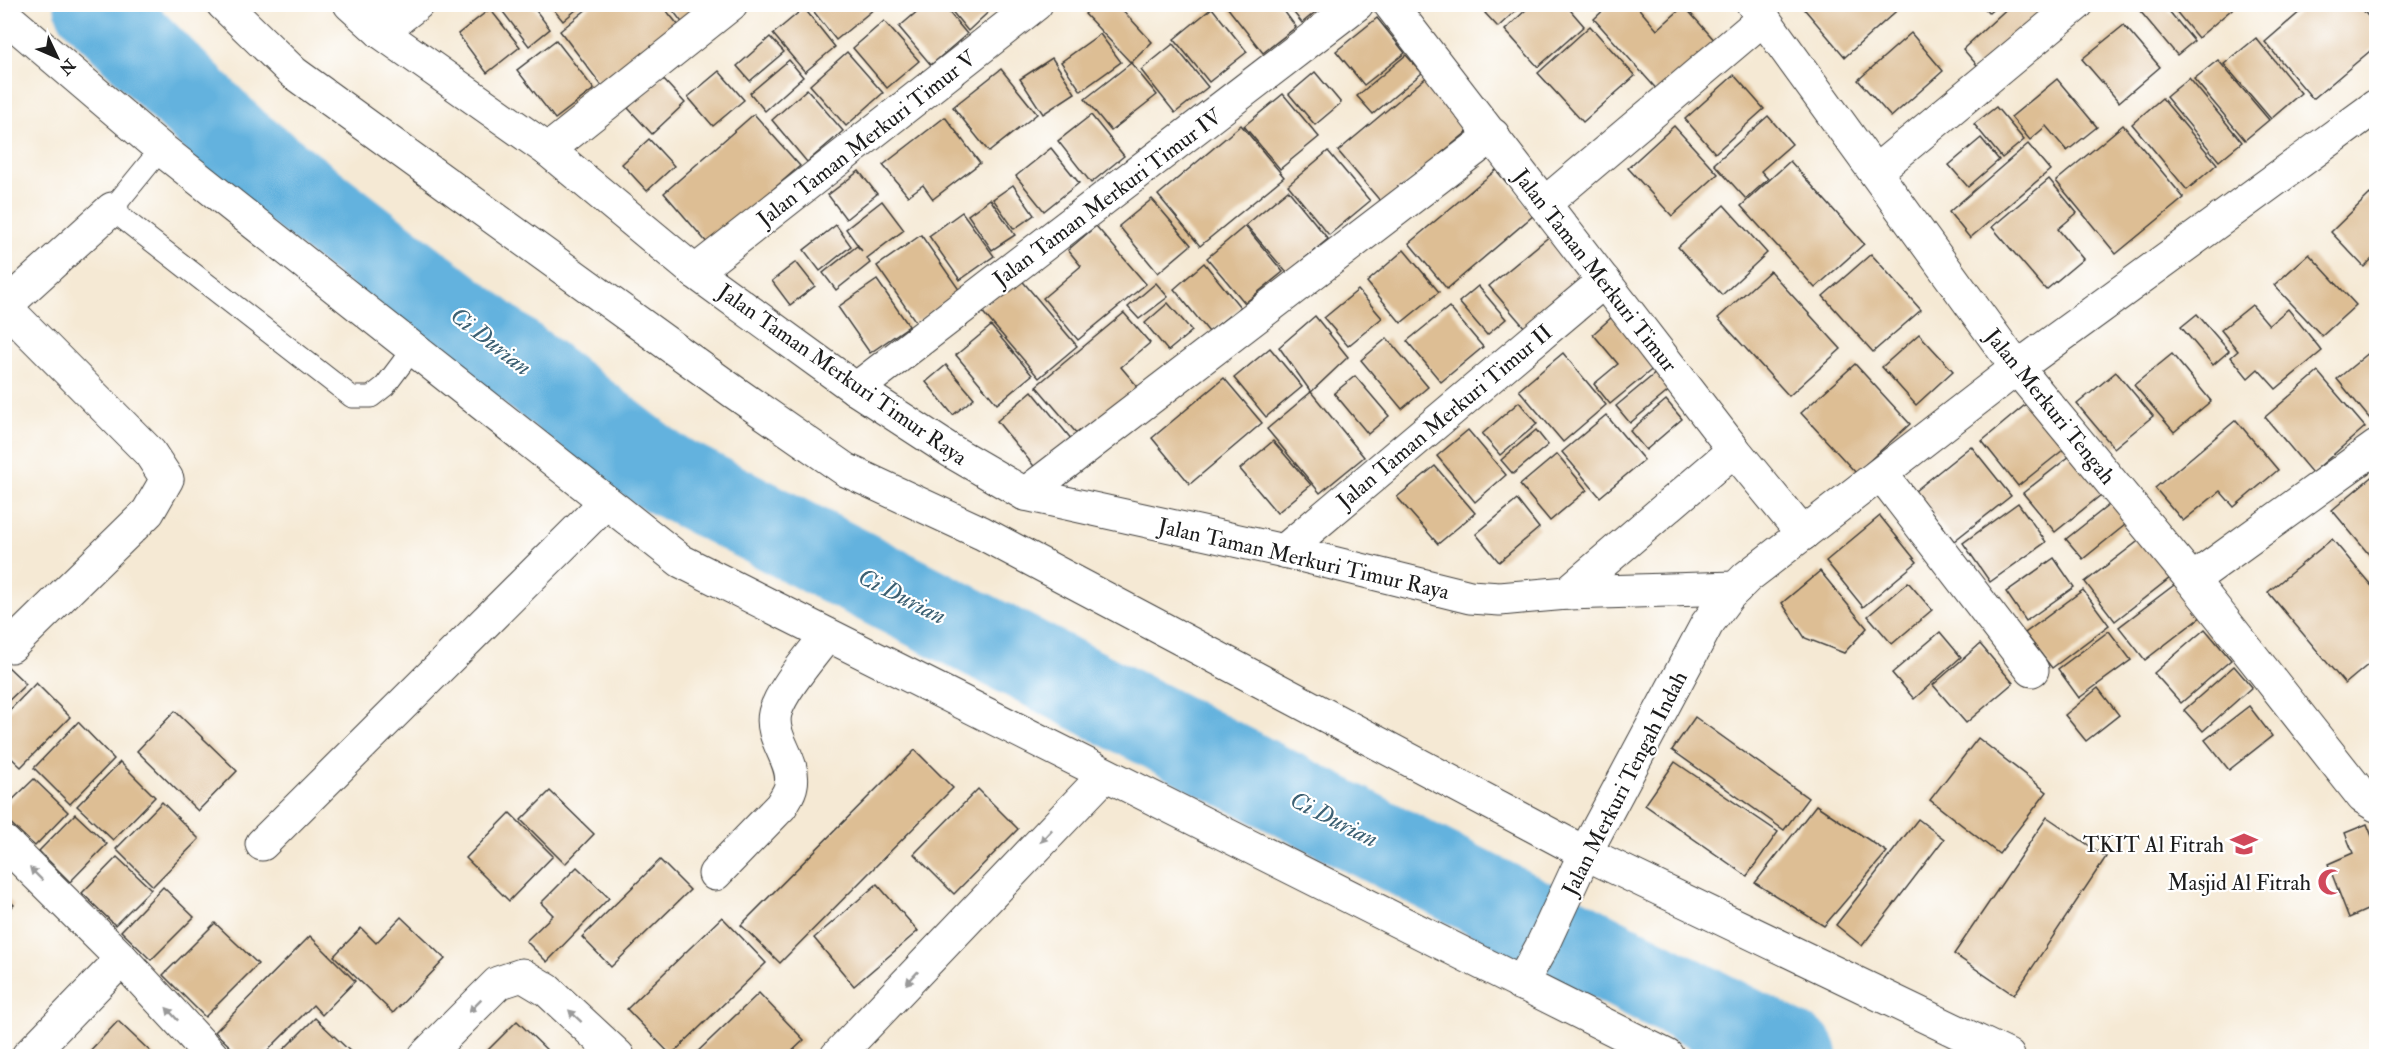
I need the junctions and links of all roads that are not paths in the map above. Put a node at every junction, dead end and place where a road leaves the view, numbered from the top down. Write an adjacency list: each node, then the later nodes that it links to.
1 (223, 4): 42 (street)
2 (350, 4): 11 (street, Jalan Taman Merkuri Timur Raya)
3 (417, 4): 11 (street)
4 (732, 4): 15 (street)
5 (1036, 4): 19 (street, Jalan Taman Merkuri Timur V)
6 (1357, 4): 24 (street, Jalan Taman Merkuri Timur IV)
7 (1390, 4): 13 (street, Jalan Taman Merkuri Timur)
8 (2077, 4): 16 (street)
9 (1759, 11): 16 (street, Jalan Merkuri Tengah); 17 (street)
10 (4, 15): 14 (street)
11 (381, 33): 15 (street, Jalan Taman Merkuri Timur Raya)
12 (2376, 106): 23 (street, Jalan Merkuri Tengah Indah)
13 (1492, 135): 17 (street, Jalan Taman Merkuri Timur); 28 (street)
14 (161, 149): 18 (lane); 22 (street)
15 (548, 150): 19 (street, Jalan Taman Merkuri Timur Raya)
16 (1875, 172): 23 (street, Jalan Merkuri Tengah)
17 (1544, 204): 20 (street, Jalan Taman Merkuri Timur)
18 (112, 209): 21 (street); 22 (lane)
19 (695, 272): 24 (street, Jalan Taman Merkuri Timur Raya)
20 (1604, 282): 26 (street, Jalan Taman Merkuri Timur); 31 (street, Jalan Taman Merkuri Timur II)
21 (5, 307): 36 (street)
22 (412, 350): 29 (street)
23 (2017, 368): 27 (street, Jalan Merkuri Tengah Indah); 32 (street, Jalan Merkuri Tengah)
24 (856, 389): 28 (street, Jalan Taman Merkuri Timur Raya)
25 (2376, 447): 32 (street)
26 (1734, 450): 30 (street, Jalan Taman Merkuri Timur); 34 (street)
27 (1882, 474): 30 (street, Jalan Merkuri Tengah Indah); 37 (street)
28 (1025, 494): 31 (street, Jalan Taman Merkuri Timur Raya)
29 (605, 503): 35 (street); 41 (street)
30 (1803, 534): 33 (street, Jalan Merkuri Tengah Indah)
31 (1284, 551): 34 (street, Jalan Taman Merkuri Timur Raya)
32 (2192, 580): 39 (street, Jalan Merkuri Tengah)
33 (1736, 588): 34 (street, Jalan Taman Merkuri Timur Raya); 42 (street, Jalan Merkuri Tengah Indah)
34 (1567, 593)
35 (827, 635): 38 (street); 43 (street)
36 (11, 646)
37 (2032, 670)
38 (1105, 775): 45 (street); 50 (street, one-way to 50)
39 (2370, 801)
40 (4, 842): 44 (street, one-way to 40)
41 (262, 844)
42 (1581, 861): 45 (street, Jalan Merkuri Tengah Indah); 52 (street)
43 (715, 874)
44 (122, 959): 46 (street); 47 (street, one-way to 44)
45 (1521, 984): 51 (street)
46 (28, 1056)
47 (212, 1056)
48 (425, 1056): 49 (street, one-way to 48)
49 (618, 1056)
50 (837, 1056)
51 (1667, 1056)
52 (2008, 1056)

